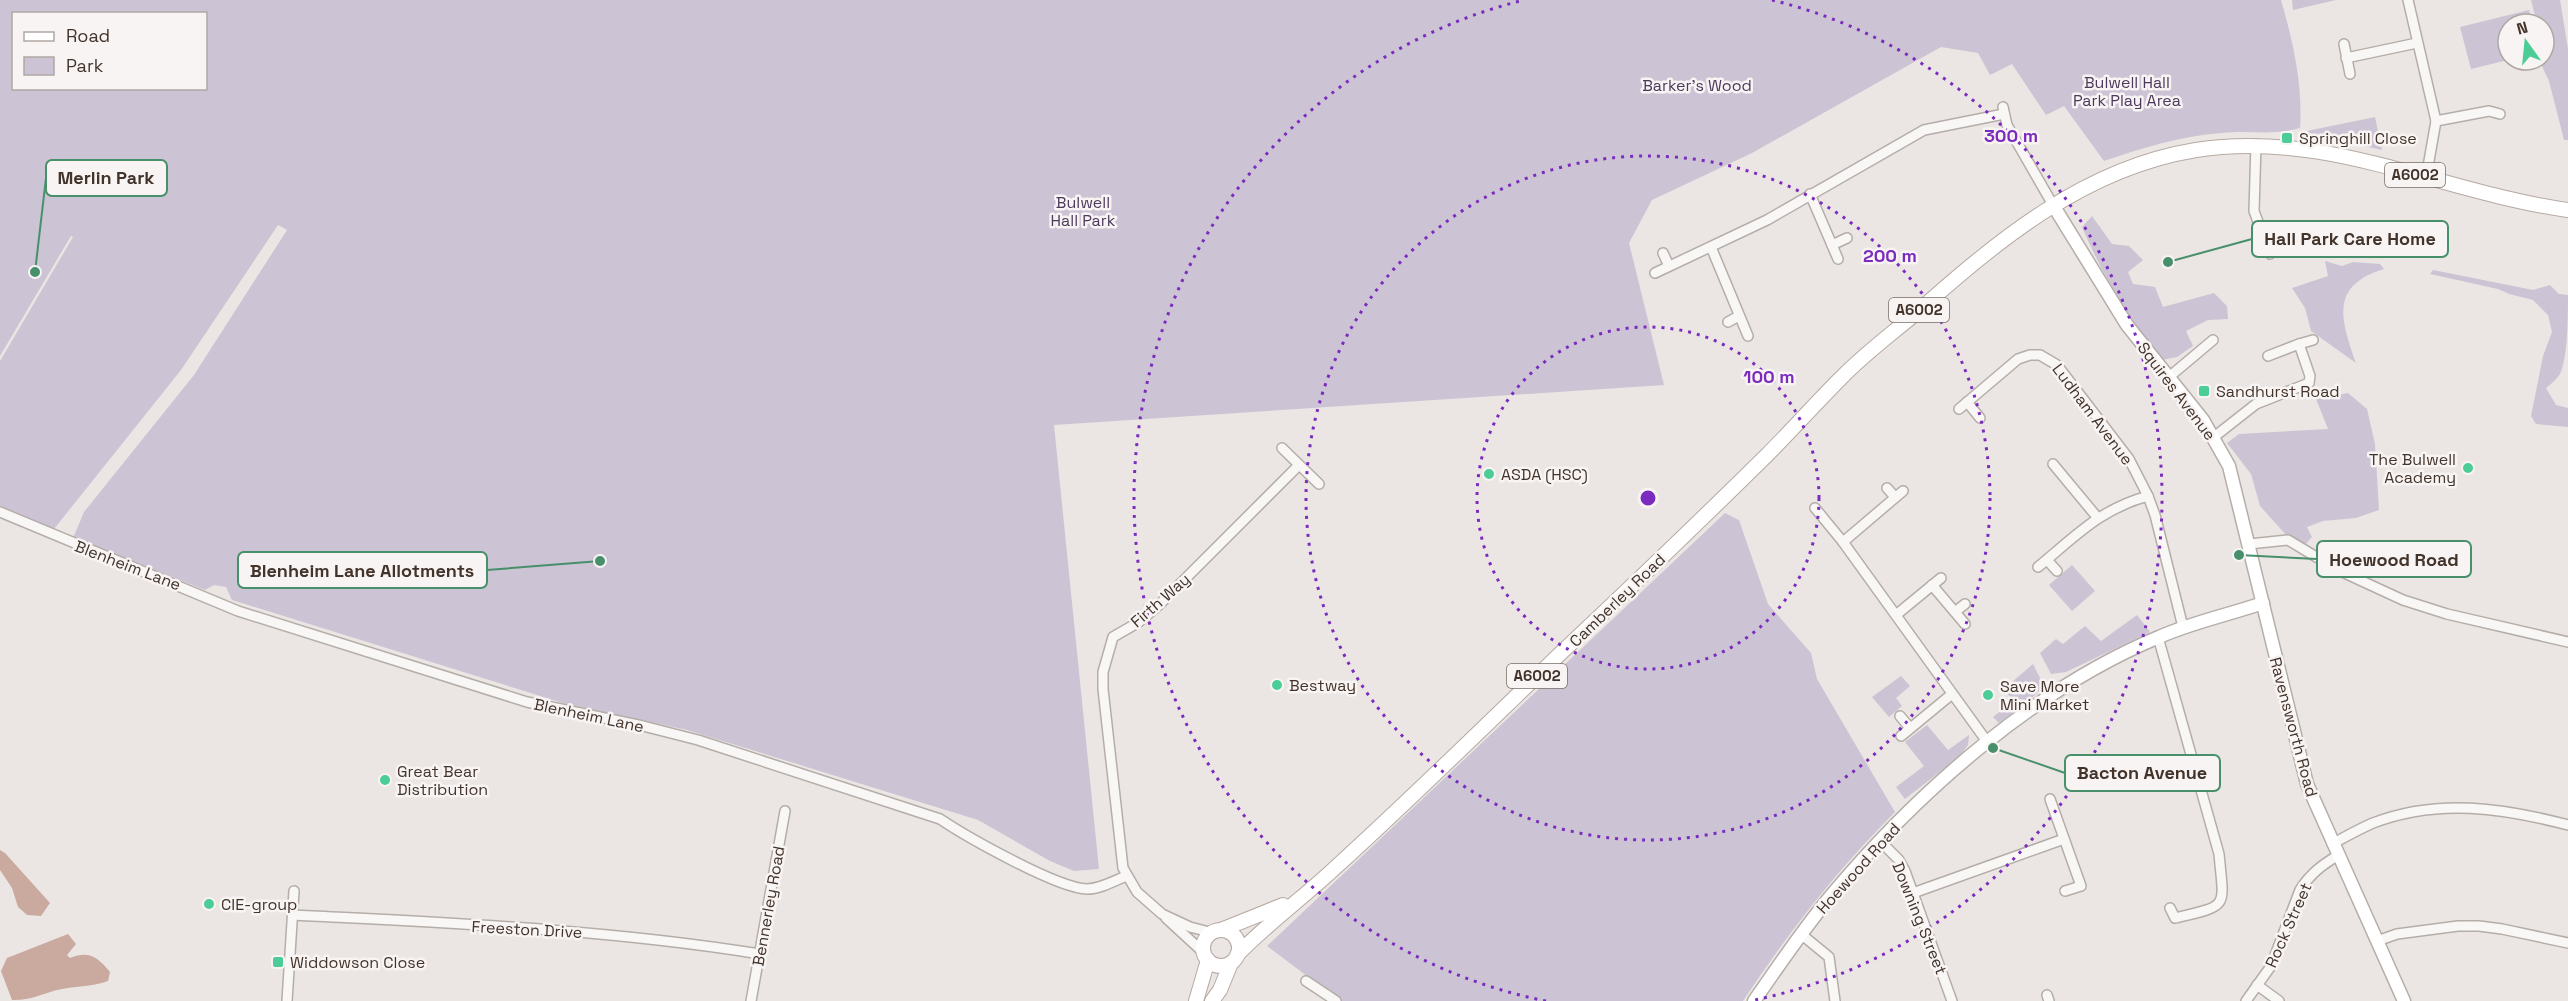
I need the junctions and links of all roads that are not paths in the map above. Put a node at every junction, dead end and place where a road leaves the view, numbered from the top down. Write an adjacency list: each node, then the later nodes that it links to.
1 (2408, 0): 2 (street)
2 (2417, 43): 4 (street); 7 (street)
3 (2344, 44): 4 (street)
4 (2346, 58): 5 (street)
5 (2350, 74)
6 (2500, 114): 7 (street)
7 (2436, 121): 9 (street)
8 (2256, 144): 9 (main road, A6002); 11 (main road, A6002); 17 (street)
9 (2426, 178): 12 (main road, A6002)
10 (1810, 194): 11 (street); 14 (street); 15 (street)
11 (2053, 205): 28 (street, Squires Avenue); 71 (main road, Camberley Road / A6002)
12 (2568, 210)
13 (1847, 238): 14 (street)
14 (1832, 245): 18 (street)
15 (1711, 247): 19 (street); 21 (street)
16 (1663, 253): 19 (street)
17 (2270, 254)
18 (1838, 259)
19 (1669, 266): 20 (street)
20 (1655, 273)
21 (1739, 316): 22 (street); 23 (street)
22 (1728, 322)
23 (1748, 336)
24 (2214, 340): 28 (street)
25 (2313, 340): 26 (street)
26 (2299, 344): 27 (street); 30 (street)
27 (2268, 356)
28 (2169, 378): 30 (street, Squires Avenue)
29 (1980, 418): 36 (street, Ludham Avenue)
30 (2214, 437): 41 (street, Squires Avenue)
31 (1282, 448): 33 (street)
32 (2053, 464): 39 (street)
33 (1299, 465): 34 (street); 67 (street, Firth Way)
34 (1318, 484)
35 (1887, 488): 40 (street)
36 (2148, 496): 39 (street); 52 (street, Ludham Avenue)
37 (1815, 508): 40 (street)
38 (0, 512): 67 (street, Blenheim Lane)
39 (2097, 517): 42 (street)
40 (1843, 542): 50 (street)
41 (2249, 544): 47 (street, Ravensworth Road); 54 (street)
42 (2047, 560): 43 (street); 44 (street)
43 (2038, 567)
44 (2057, 571)
45 (1941, 578): 46 (street)
46 (1932, 585): 49 (street); 50 (street)
47 (2263, 603): 52 (street, Hoewood Road); 65 (street, Ravensworth Road)
48 (1965, 604): 49 (street)
49 (1955, 612): 51 (street)
50 (1896, 615): 55 (street)
51 (1965, 624)
52 (2183, 627): 53 (street, Hoewood Road)
53 (2158, 637): 59 (street, Hoewood Road); 72 (street)
54 (2568, 642)
55 (1952, 694): 57 (street); 59 (street)
56 (1900, 716): 57 (street)
57 (1910, 728): 58 (street)
58 (1901, 736)
59 (1988, 743): 64 (street, Hoewood Road)
60 (2050, 799): 63 (street)
61 (785, 811): 79 (street, Bennerley Road)
62 (2568, 825): 65 (street)
63 (2064, 839): 69 (street); 70 (street)
64 (1880, 842): 70 (street, Downing Street); 76 (street, Hoewood Road)
65 (2332, 844): 66 (street, Ravensworth Road)
66 (2337, 856): 77 (street, Ravensworth Road); 83 (street, Rock Street)
67 (1126, 876): 73 (street)
68 (294, 891): 74 (street)
69 (2065, 891)
70 (1912, 893): 91 (street, Downing Street)
71 (1304, 894): 75 (main road, Camberley Road / A6002); 81 (main road, Camberley Road / A6002)
72 (2170, 908)
73 (1162, 914): 75 (street); 80 (street)
74 (292, 915): 79 (street, Freeston Drive); 85 (street)
75 (1217, 932): 80 (main road); 81 (main road)
76 (1801, 934): 89 (street, Hoewood Road); 90 (street)
77 (2376, 941): 78 (street); 94 (street, Ravensworth Road)
78 (2568, 943)
79 (760, 954): 86 (street, Bennerley Road)
80 (1206, 956): 81 (main road); 87 (main road)
81 (1234, 959): 88 (main road, Camberley Road / A6002)
82 (1306, 981): 84 (street)
83 (2257, 985): 92 (street, Rock Street); 93 (street)
84 (1333, 1000)
85 (287, 1001)
86 (751, 1001)
87 (1196, 1001)
88 (1212, 1001)
89 (1754, 1001)
90 (1835, 1001)
91 (1952, 1001)
92 (2246, 1001)
93 (2278, 1001)
94 (2404, 1001)

